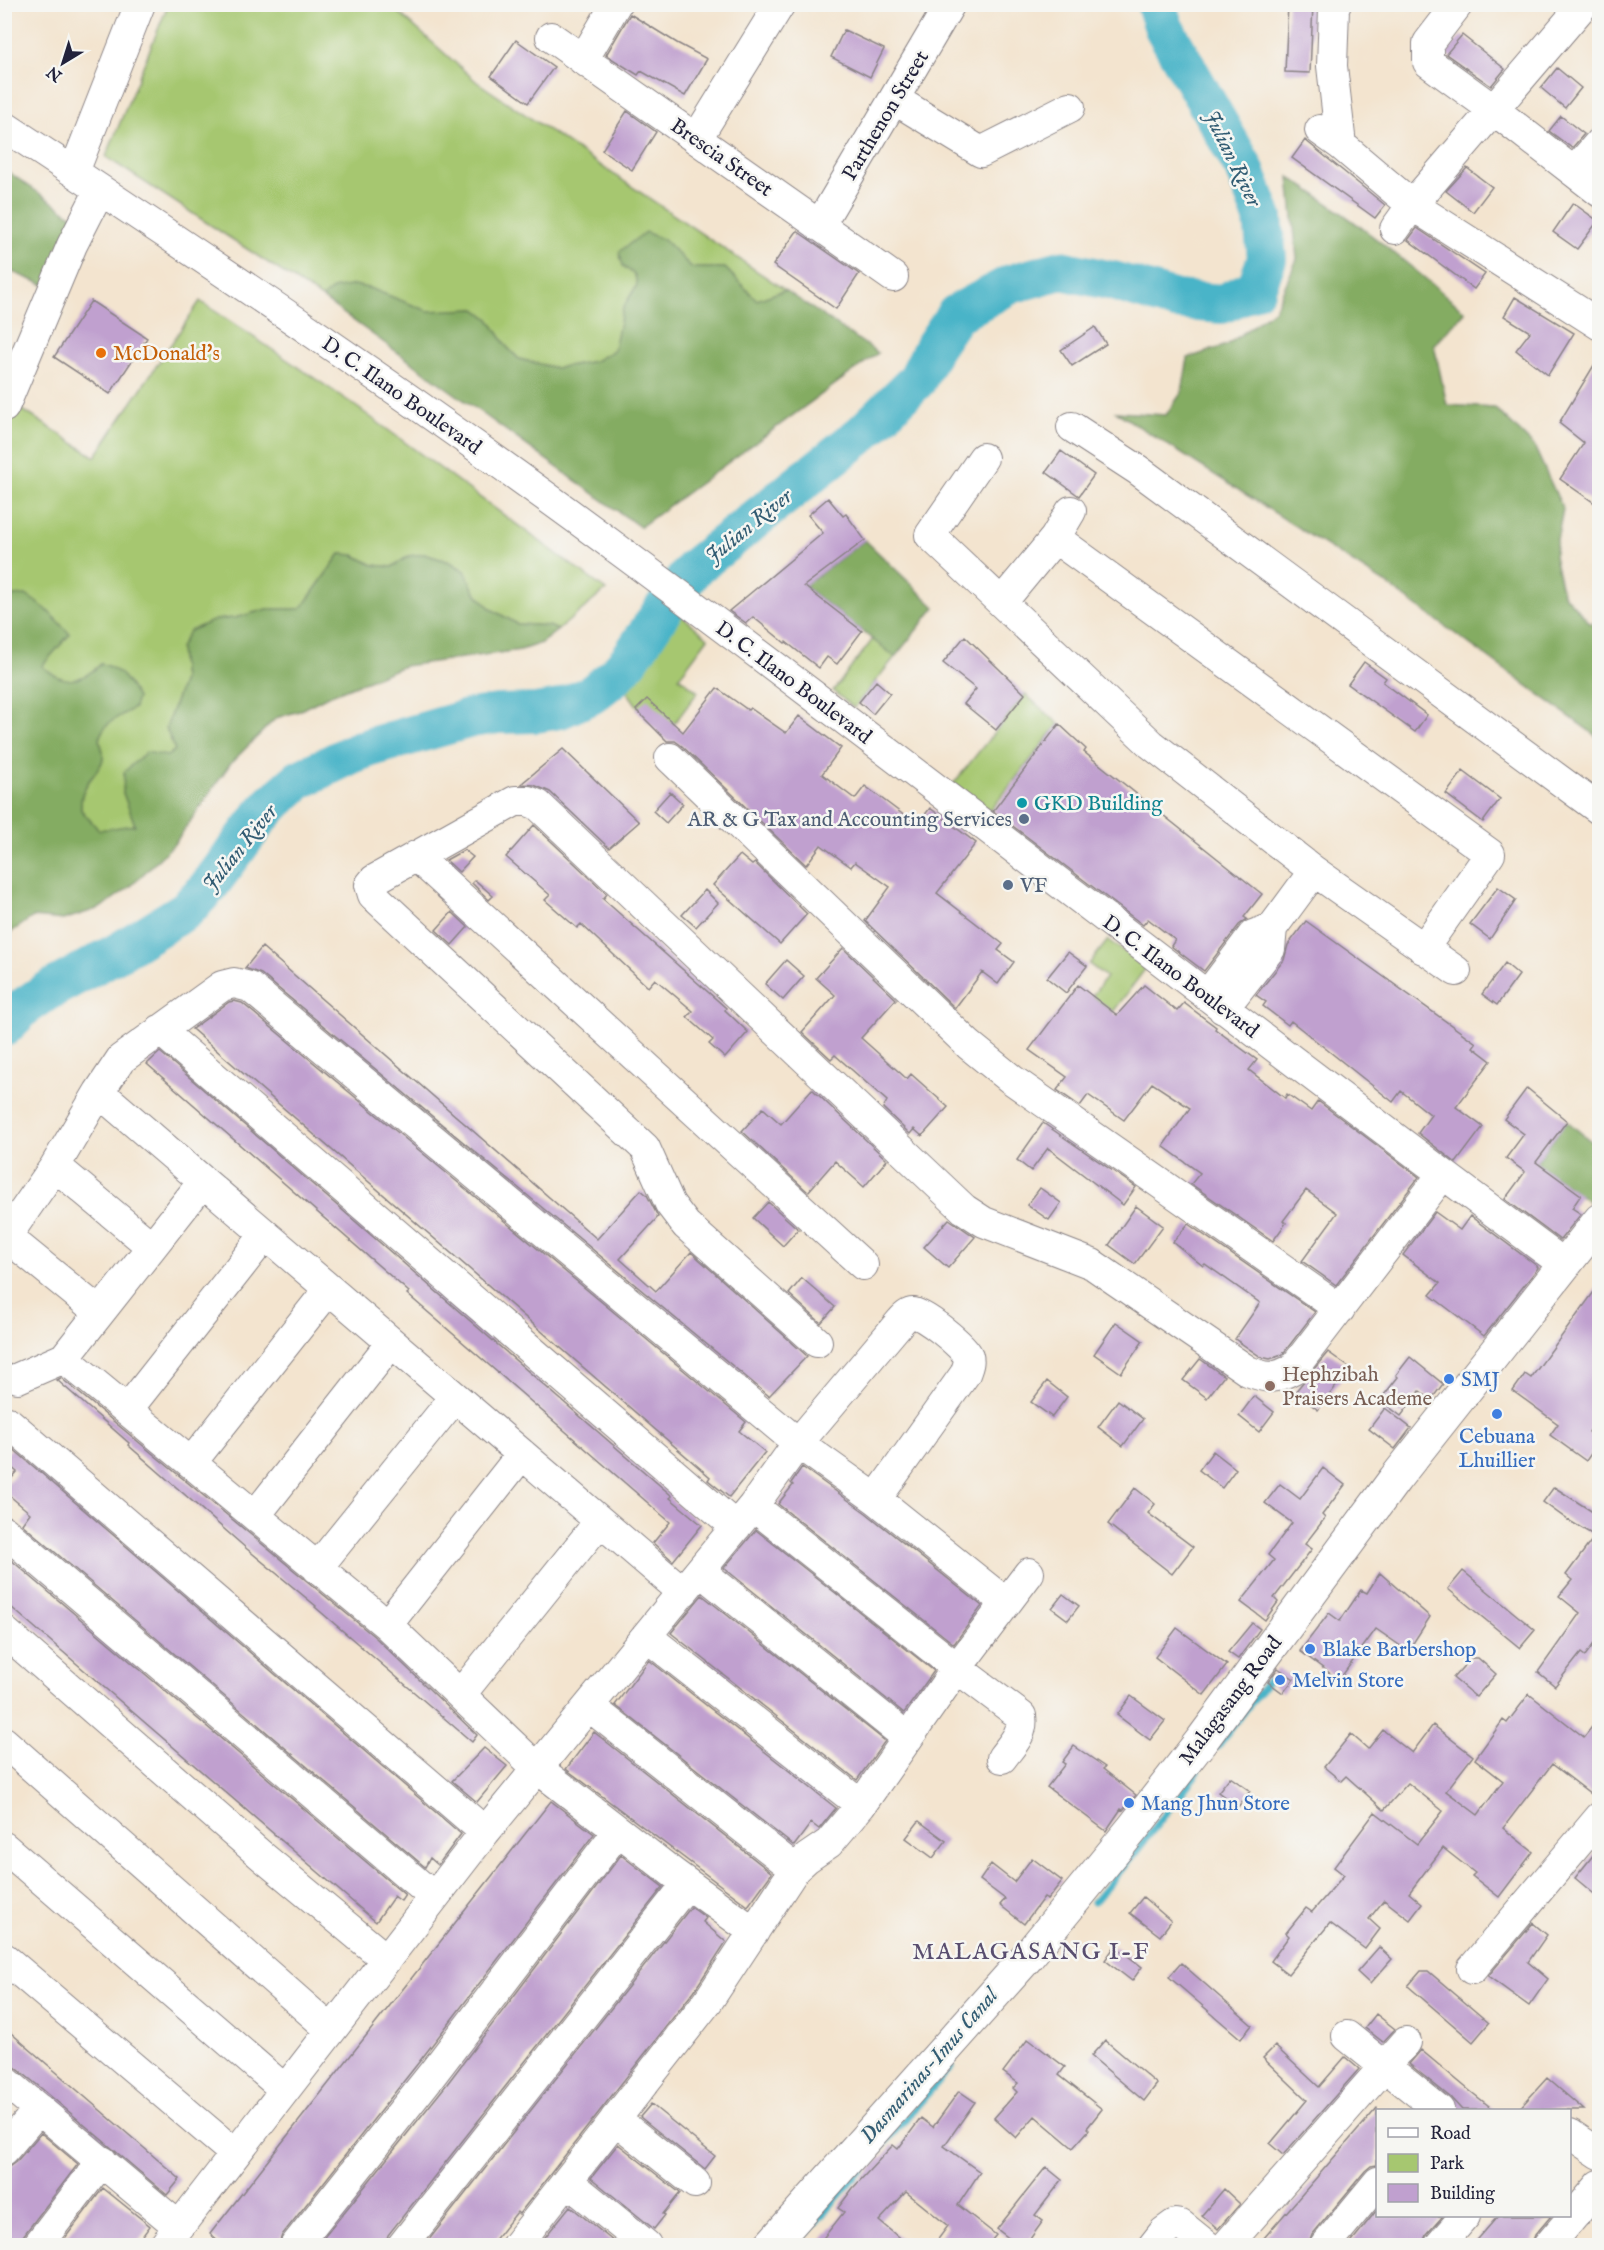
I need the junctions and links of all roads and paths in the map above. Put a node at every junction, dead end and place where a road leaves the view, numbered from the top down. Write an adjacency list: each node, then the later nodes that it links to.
1 (140, 4): 16 (street)
2 (616, 4): 9 (street)
3 (780, 4): 14 (street)
4 (950, 4): 10 (street, Parthenon Street)
5 (1336, 4): 20 (street)
6 (1458, 4): 12 (street)
7 (1584, 4): 12 (street)
8 (551, 37): 9 (street, Brescia Street)
9 (583, 60): 14 (street, Brescia Street)
10 (894, 99): 11 (street); 21 (street, Parthenon Street)
11 (1070, 107)
12 (1494, 110): 17 (street); 20 (street)
13 (5, 127): 16 (street, D. C. Ilano Boulevard)
14 (697, 138): 21 (street, Brescia Street)
15 (1599, 142): 17 (street)
16 (74, 172): 18 (street, D. C. Ilano Boulevard)
17 (1574, 172): 19 (street)
18 (100, 189): 25 (street); 37 (street, D. C. Ilano Boulevard)
19 (1599, 192)
20 (1412, 205): 22 (street); 24 (street)
21 (819, 226): 23 (street, Brescia Street)
22 (1395, 229)
23 (893, 277)
24 (1599, 325)
25 (4, 407)
26 (1072, 427): 32 (street)
27 (983, 458): 30 (street)
28 (1071, 511): 29 (street)
29 (1055, 538): 30 (street); 35 (street)
30 (1002, 602): 34 (street)
31 (670, 758): 50 (street)
32 (1599, 810)
33 (416, 856): 48 (street); 50 (street); 52 (street)
34 (1314, 871): 35 (street); 37 (street)
35 (1423, 948): 36 (street)
36 (1456, 971)
37 (1215, 1002): 41 (street, D. C. Ilano Boulevard)
38 (160, 1030): 39 (street); 59 (street); 64 (street)
39 (99, 1092): 40 (street); 42 (street)
40 (55, 1166): 45 (street); 46 (street)
41 (1443, 1174): 47 (street, D. C. Ilano Boulevard); 50 (street)
42 (203, 1182): 44 (street); 46 (street)
43 (1599, 1220): 47 (main road, Malagasang Road)
44 (265, 1235): 49 (street); 57 (street)
45 (6, 1239): 51 (street)
46 (151, 1246): 51 (street)
47 (1564, 1264): 118 (main road, Malagasang Road)
48 (863, 1265)
49 (328, 1289): 53 (street); 61 (street)
50 (1340, 1309)
51 (99, 1312): 54 (street)
52 (817, 1342)
53 (392, 1343): 56 (street); 63 (street)
54 (64, 1358): 55 (street); 57 (street)
55 (11, 1372): 58 (street)
56 (455, 1397): 60 (street); 67 (street)
57 (128, 1410): 61 (street)
58 (6, 1428): 84 (street)
59 (798, 1443): 62 (street); 62 (street); 64 (street)
60 (522, 1454): 65 (street); 71 (street)
61 (191, 1463): 63 (street)
62 (876, 1498): 70 (street)
63 (255, 1516): 67 (street)
64 (744, 1517): 69 (street); 74 (street)
65 (600, 1521): 69 (street); 75 (street)
66 (4, 1531): 88 (street)
67 (317, 1568): 71 (street)
68 (1029, 1573): 70 (street)
69 (691, 1581): 73 (street); 77 (street)
70 (1006, 1602): 74 (street)
71 (387, 1625): 75 (street)
72 (4, 1631): 91 (street)
73 (646, 1636): 76 (street); 81 (street)
74 (957, 1668): 77 (street); 79 (street)
75 (461, 1694): 80 (street)
76 (589, 1706): 80 (street); 86 (street)
77 (908, 1738): 81 (street)
78 (4, 1742): 93 (street)
79 (1002, 1758)
80 (537, 1768): 83 (street); 84 (street)
81 (861, 1805): 86 (street)
82 (1599, 1817): 92 (street)
83 (618, 1831): 87 (street); 115 (street)
84 (485, 1832): 88 (street)
85 (4, 1847): 98 (street)
86 (795, 1869): 89 (street)
87 (687, 1884): 89 (street); 116 (street)
88 (434, 1897): 91 (street)
89 (754, 1932): 101 (street)
90 (4, 1958): 104 (street)
91 (386, 1959): 93 (street)
92 (1472, 1969)
93 (331, 2030): 98 (street)
94 (1347, 2037): 96 (street)
95 (1406, 2042): 96 (street)
96 (1385, 2067): 100 (street); 121 (street)
97 (4, 2080): 99 (street)
98 (284, 2089): 104 (street)
99 (39, 2109): 103 (street); 106 (street)
100 (1437, 2109)
101 (615, 2119): 107 (street); 108 (street)
102 (1571, 2135): 105 (street)
103 (4, 2150)
104 (234, 2153): 112 (street)
105 (1599, 2154)
106 (102, 2161): 112 (street); 114 (street)
107 (567, 2181): 113 (street); 117 (street)
108 (695, 2183)
109 (1376, 2183): 122 (street)
110 (1599, 2185): 124 (street)
111 (1464, 2217): 123 (street)
112 (171, 2236)
113 (646, 2245)
114 (37, 2246)
115 (295, 2246)
116 (402, 2246)
117 (516, 2246)
118 (770, 2246)
119 (1153, 2246): 120 (street)
120 (1207, 2246)
121 (1226, 2246)
122 (1325, 2246)
123 (1439, 2246)
124 (1548, 2246)

